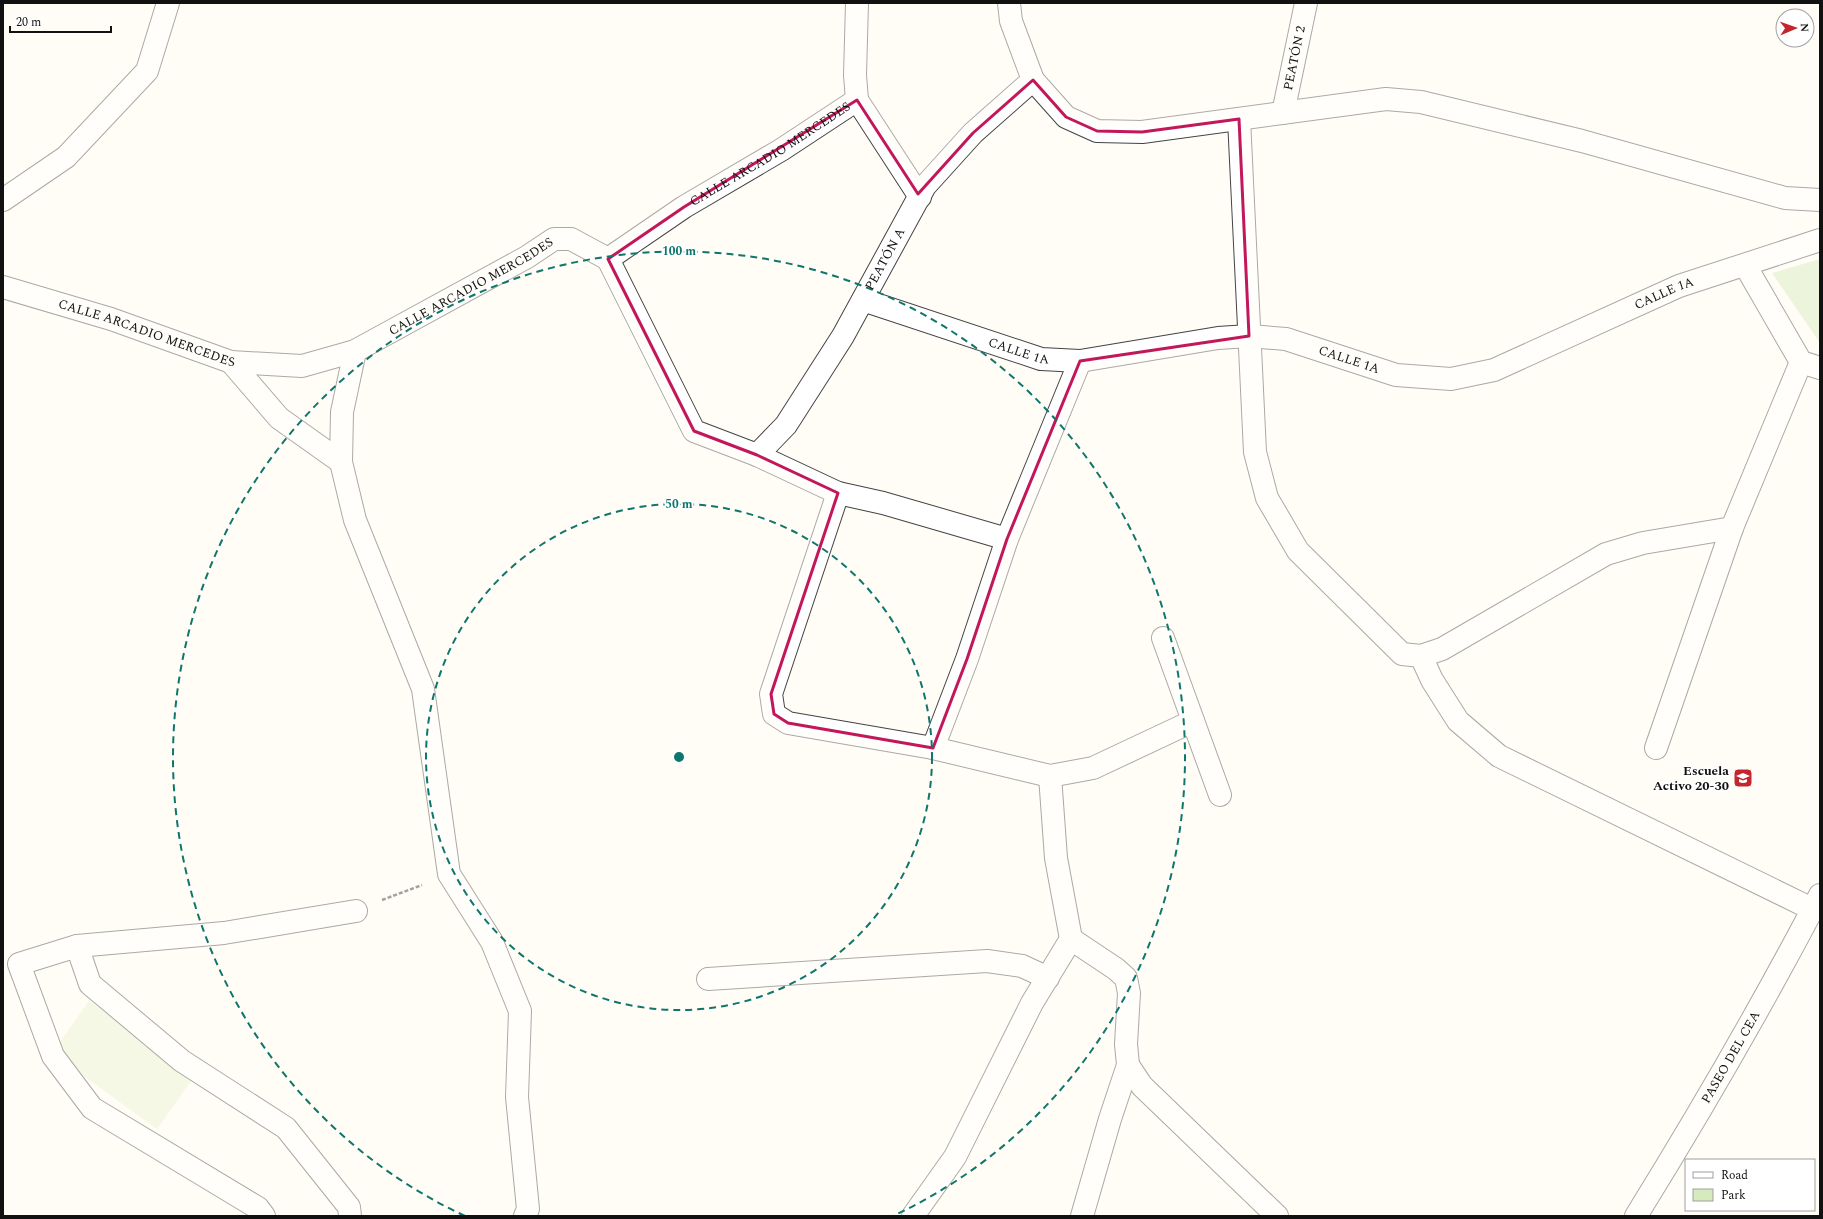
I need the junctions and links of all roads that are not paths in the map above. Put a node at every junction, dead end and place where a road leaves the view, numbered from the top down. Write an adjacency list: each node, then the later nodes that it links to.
1 (168, 3): 10 (street)
2 (856, 3): 6 (street, CALLE ARCADIO MERCEDES)
3 (1009, 3): 5 (street)
4 (1306, 3): 7 (street, PEATÓN 2)
5 (1033, 80): 8 (street); 9 (street, PEATÓN A)
6 (857, 100): 9 (street); 13 (street, CALLE ARCADIO MERCEDES)
7 (1283, 113): 8 (street); 11 (street)
8 (1239, 119): 17 (street)
9 (920, 197): 16 (street, PEATÓN A)
10 (3, 200)
11 (1820, 200)
12 (1820, 240): 14 (street, CALLE 1A)
13 (608, 259): 18 (street, CALLE ARCADIO MERCEDES); 22 (street)
14 (1745, 265): 17 (street, CALLE 1A); 21 (street)
15 (3, 287): 20 (street, CALLE ARCADIO MERCEDES)
16 (863, 300): 19 (street, CALLE 1A); 22 (street, PEATÓN A)
17 (1249, 336): 19 (street, CALLE 1A); 28 (street)
18 (355, 351): 20 (street, CALLE ARCADIO MERCEDES); 23 (street)
19 (1080, 361): 26 (street)
20 (231, 362): 23 (street)
21 (1811, 365): 25 (street)
22 (757, 455): 24 (street)
23 (341, 462): 43 (street)
24 (838, 493): 26 (street); 30 (street)
25 (1732, 528): 28 (street); 31 (street)
26 (1007, 539): 30 (street)
27 (1163, 638): 29 (street)
28 (1421, 656): 34 (street)
29 (1193, 722): 32 (street); 33 (street)
30 (933, 748): 32 (street)
31 (1656, 748)
32 (1050, 776): 36 (street)
33 (1220, 795)
34 (1816, 902): 47 (street, PASEO DEL CEA)
35 (356, 911): 37 (street)
36 (1071, 939): 38 (street); 40 (street)
37 (77, 946): 41 (street); 42 (street)
38 (1048, 978): 39 (street); 44 (street)
39 (708, 979)
40 (1128, 1065): 45 (street); 46 (street)
41 (264, 1216)
42 (350, 1216)
43 (525, 1216)
44 (913, 1216)
45 (1082, 1216)
46 (1277, 1216)
47 (1636, 1216)

